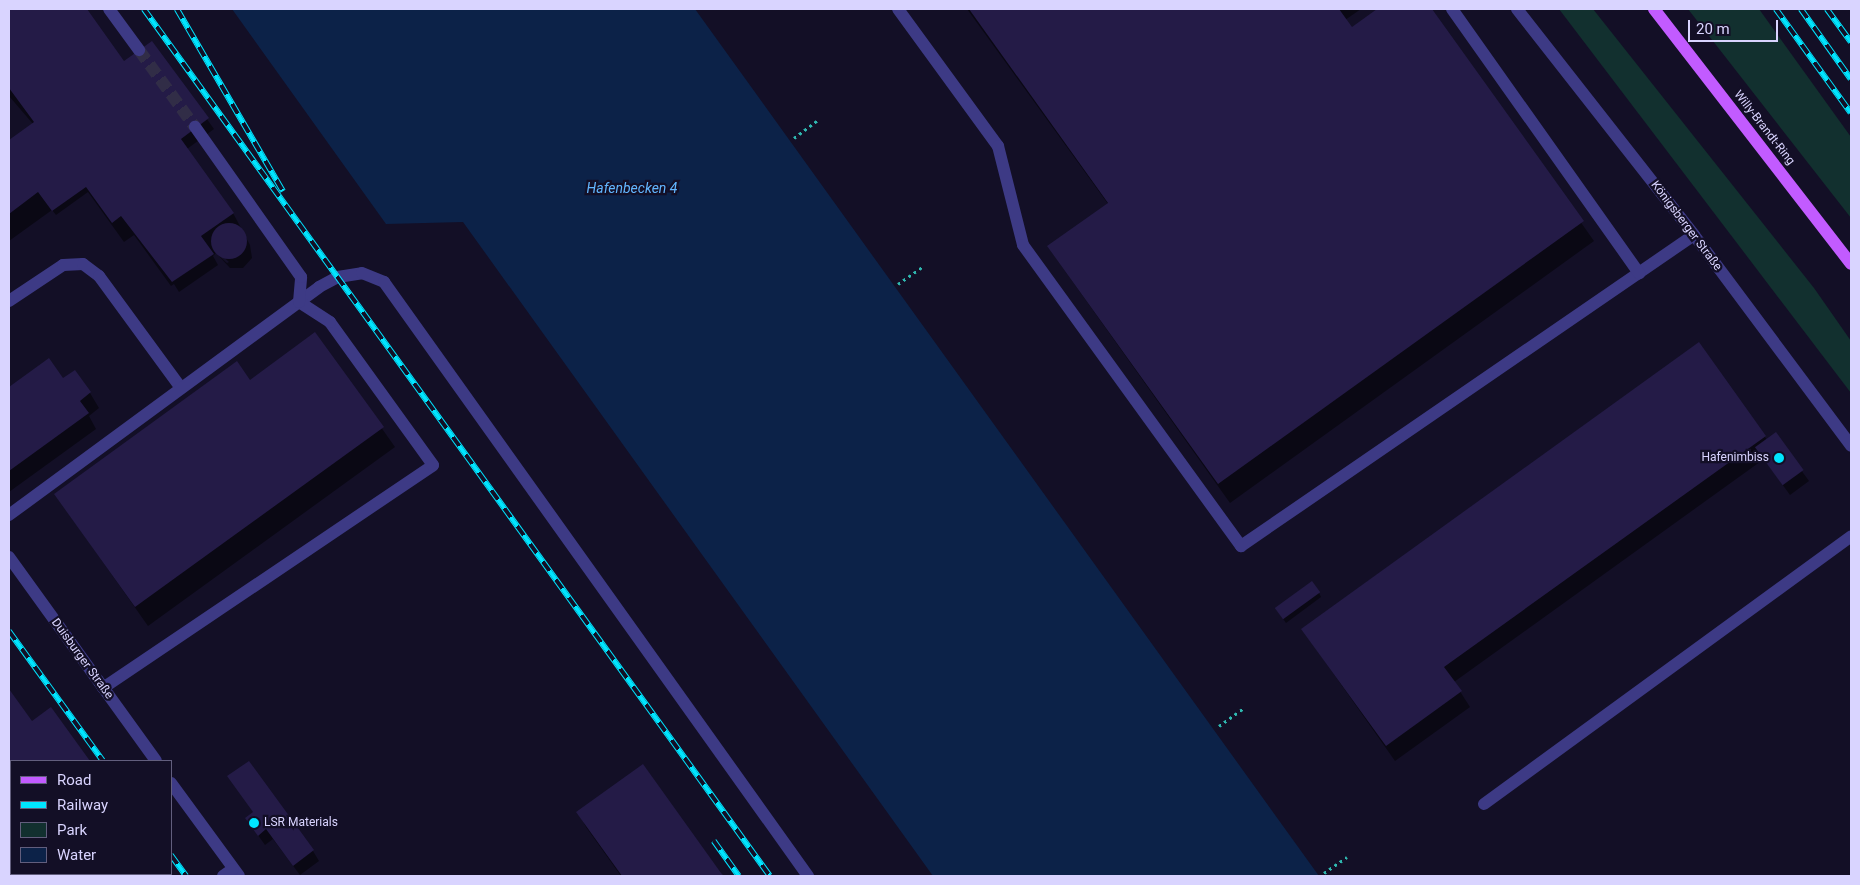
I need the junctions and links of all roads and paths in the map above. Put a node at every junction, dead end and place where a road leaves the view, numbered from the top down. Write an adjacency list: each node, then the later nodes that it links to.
1 (109, 9): 6 (street)
2 (898, 9): 13 (street)
3 (1452, 9): 13 (street)
4 (1517, 9): 10 (street, Königsberger Straße)
5 (1654, 9): 11 (main road, Willy-Brandt-Ring)
6 (139, 50)
7 (819, 120): 9 (path)
8 (195, 127): 16 (street)
9 (794, 138)
10 (1694, 235): 13 (street); 18 (street, Königsberger Straße)
11 (1851, 264)
12 (924, 266): 14 (path)
13 (1639, 273)
14 (898, 284)
15 (9, 301): 17 (street)
16 (299, 302): 17 (street); 22 (street); 31 (street)
17 (181, 388): 19 (street)
18 (1851, 446)
19 (9, 515)
20 (1851, 536): 27 (street)
21 (9, 557): 22 (street, Duisburger Straße)
22 (103, 688): 25 (street, Duisburger Straße)
23 (1242, 709): 24 (path)
24 (1219, 726)
25 (155, 760)
26 (172, 784): 30 (street)
27 (1484, 804)
28 (1348, 857): 29 (path)
29 (1324, 873)
30 (232, 874)
31 (808, 876)

